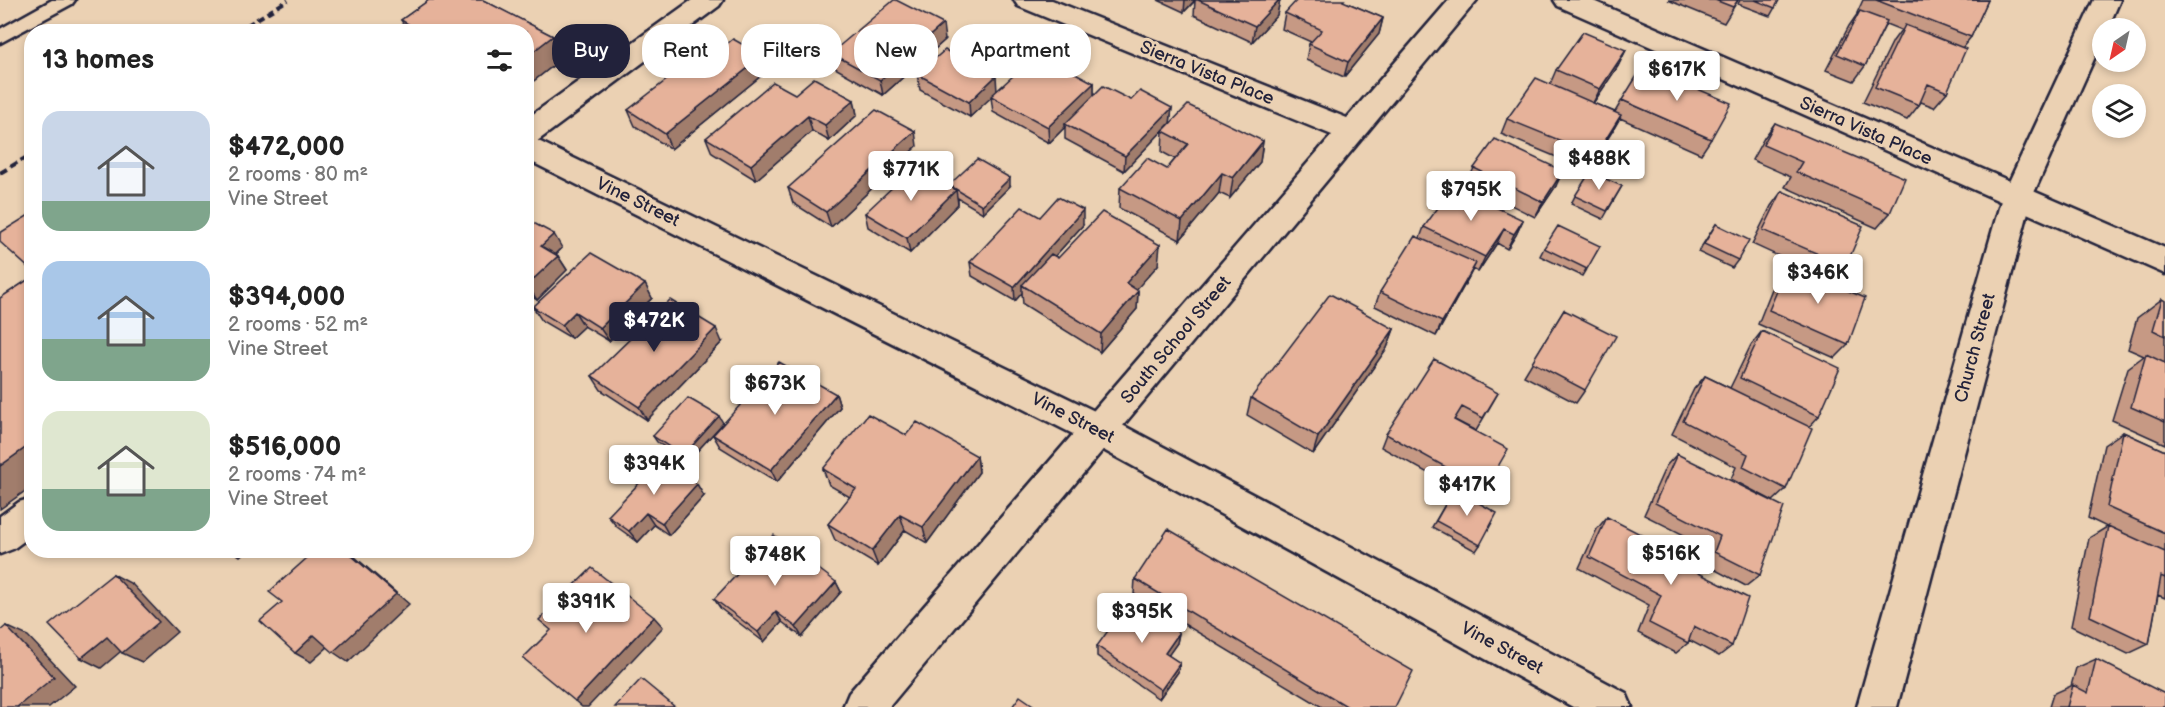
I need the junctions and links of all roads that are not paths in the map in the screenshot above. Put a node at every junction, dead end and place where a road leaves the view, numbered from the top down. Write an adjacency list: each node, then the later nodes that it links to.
1 (66, 0): 7 (lane)
2 (710, 0): 8 (street)
3 (1027, 0): 9 (street, Sierra Vista Place)
4 (1464, 0): 9 (street, South School Street)
5 (1567, 0): 11 (street, Sierra Vista Place)
6 (2107, 0): 11 (street, Church Street)
7 (0, 37)
8 (534, 128)
9 (1353, 132): 13 (street, South School Street)
10 (534, 150): 13 (street, Vine Street)
11 (2017, 198): 12 (street, Sierra Vista Place); 18 (street, Church Street)
12 (2165, 262)
13 (1099, 430): 16 (street, South School Street); 17 (street, Vine Street)
14 (24, 520): 15 (street)
15 (0, 537)
16 (863, 707)
17 (1612, 707)
18 (1877, 707)

